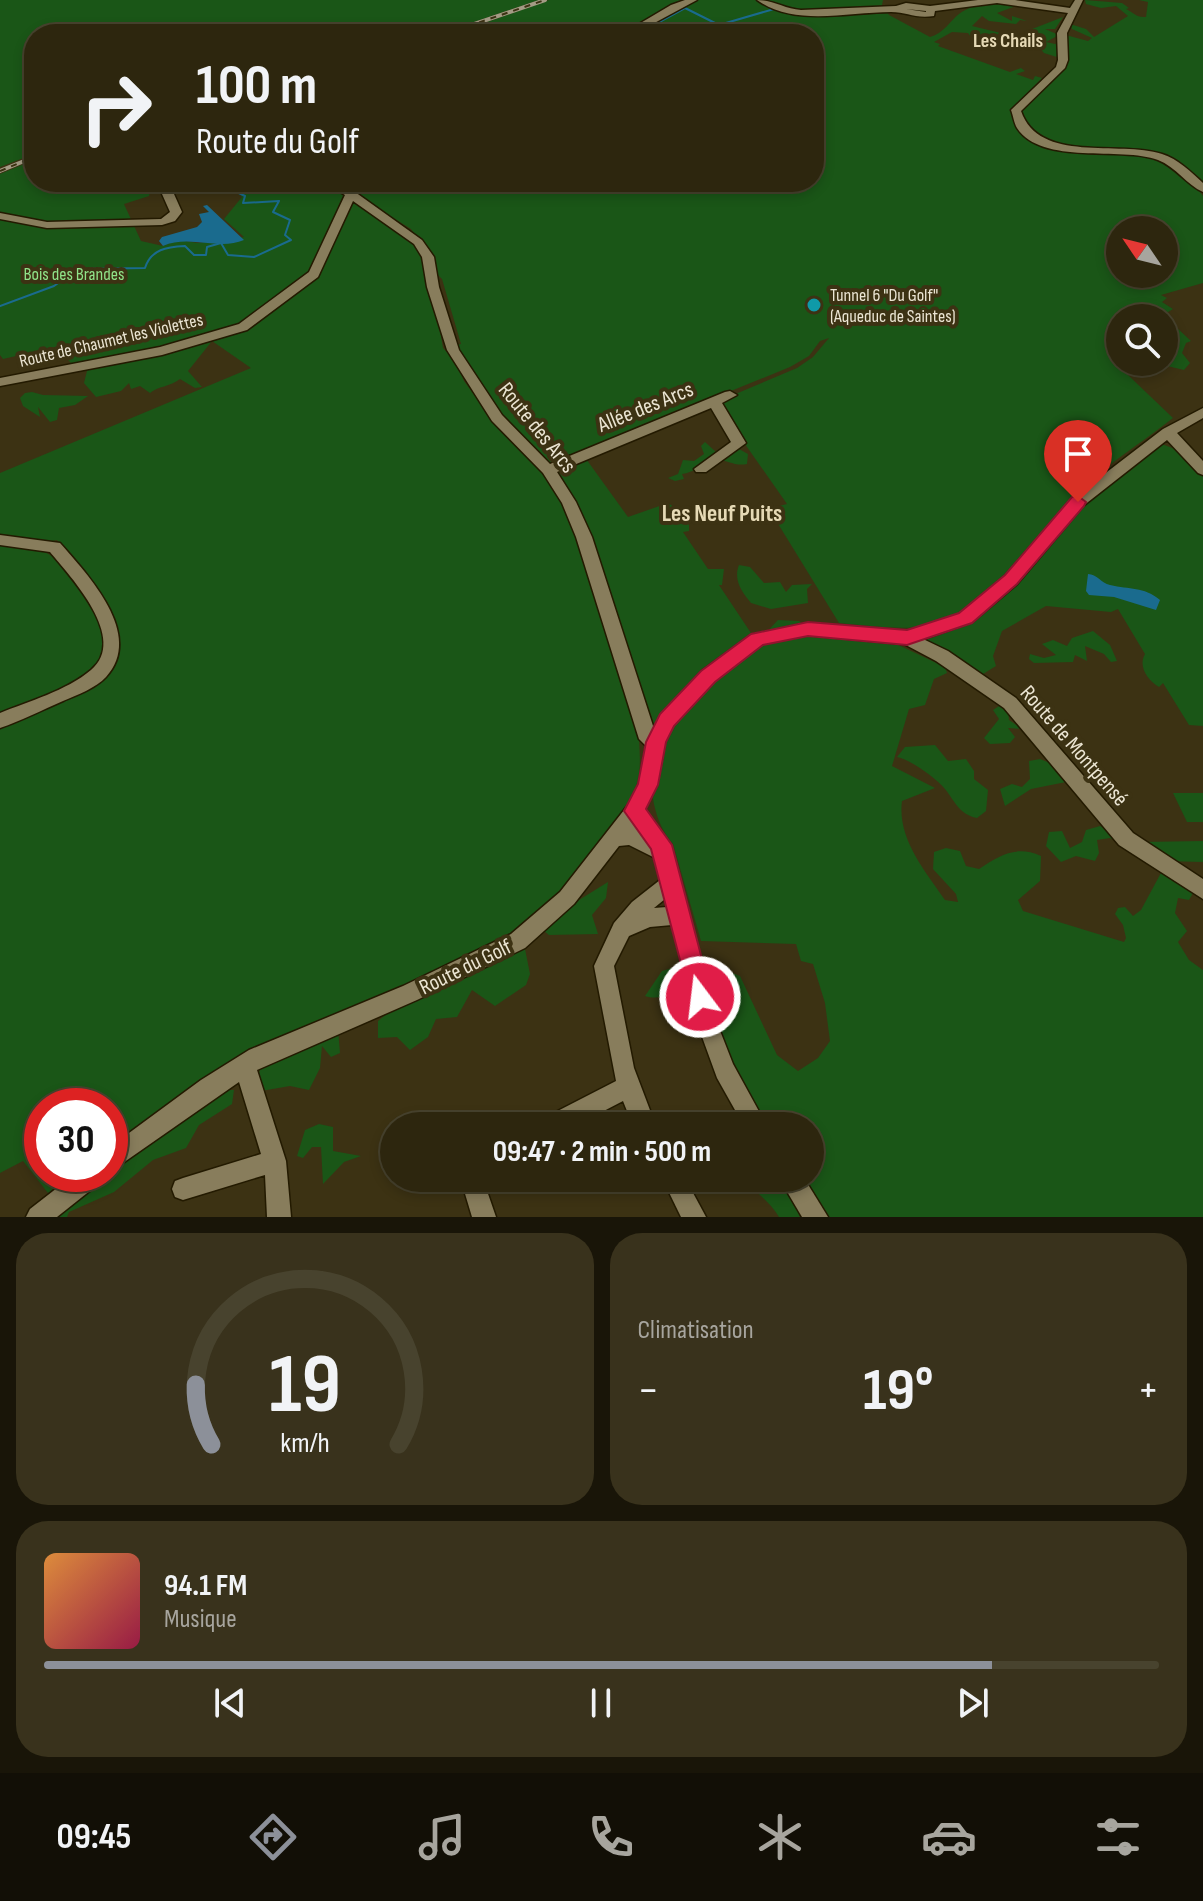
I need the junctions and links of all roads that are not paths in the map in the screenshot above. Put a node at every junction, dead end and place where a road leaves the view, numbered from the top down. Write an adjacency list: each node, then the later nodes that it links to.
1 (761, 0): 4 (street)
2 (1079, 0): 4 (street)
3 (689, 1): 5 (street)
4 (1073, 11): 6 (street)
5 (646, 24)
6 (1203, 189)
7 (168, 192): 10 (street)
8 (347, 192): 9 (street, Route des Arcs)
9 (351, 194): 11 (street, Route de Chaumet les Violettes); 17 (street, Route des Arcs)
10 (0, 216)
11 (0, 382)
12 (730, 395): 13 (street, Allée des Arcs)
13 (714, 402): 16 (street, Allée des Arcs); 17 (street, Allée des Arcs)
14 (1203, 412): 15 (street, Route du Golf)
15 (1168, 432): 18 (street); 20 (street, Route du Golf)
16 (701, 469)
17 (548, 470): 22 (street, Route des Arcs)
18 (1203, 470)
19 (0, 540): 21 (street)
20 (907, 638): 22 (street, Route du Golf); 27 (street, Route de Montpensé)
21 (0, 721)
22 (656, 742): 23 (street, Route du Golf)
23 (635, 811): 24 (street, Route du Golf); 25 (street)
24 (613, 838): 25 (street); 30 (street, Route du Golf)
25 (663, 853): 26 (street)
26 (671, 884): 28 (street); 29 (street)
27 (1203, 890)
28 (679, 915): 29 (street); 34 (street)
29 (621, 931): 31 (street)
30 (245, 1067): 35 (street, Route du Golf); 36 (street)
31 (629, 1086): 32 (street); 33 (street)
32 (579, 1112)
33 (638, 1112)
34 (748, 1112)
35 (128, 1148)
36 (275, 1161): 37 (street); 43 (street)
37 (183, 1189)
38 (70, 1192): 42 (street)
39 (476, 1192): 44 (street)
40 (681, 1192): 45 (street)
41 (799, 1192): 46 (street)
42 (38, 1217)
43 (279, 1217)
44 (484, 1217)
45 (694, 1217)
46 (816, 1217)

